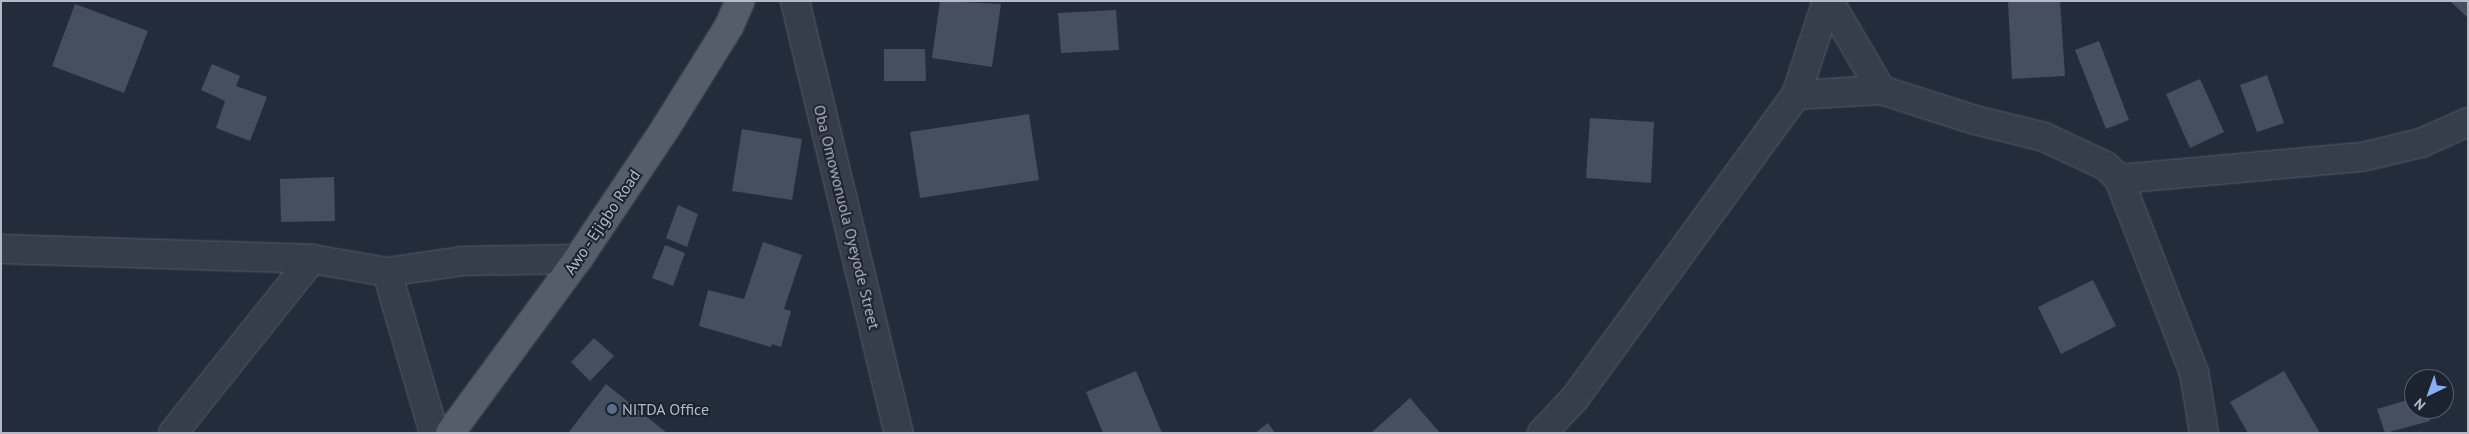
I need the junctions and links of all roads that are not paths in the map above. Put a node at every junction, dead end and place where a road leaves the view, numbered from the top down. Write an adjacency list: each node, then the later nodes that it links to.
1 (740, 1): 10 (main road, Awo - Ejigbo Road)
2 (795, 1): 15 (street, Oba Omowonuola Oyeyode Street)
3 (1828, 1): 4 (street); 5 (street)
4 (1881, 90): 5 (street); 7 (street)
5 (1796, 95): 16 (street)
6 (2468, 122): 7 (street)
7 (2120, 179): 17 (street)
8 (1, 249): 9 (street)
9 (312, 259): 11 (street); 12 (street)
10 (578, 259): 11 (street); 14 (main road, Awo - Ejigbo Road)
11 (387, 272): 13 (street)
12 (174, 433)
13 (434, 433)
14 (450, 433)
15 (899, 433)
16 (1542, 433)
17 (2204, 433)

